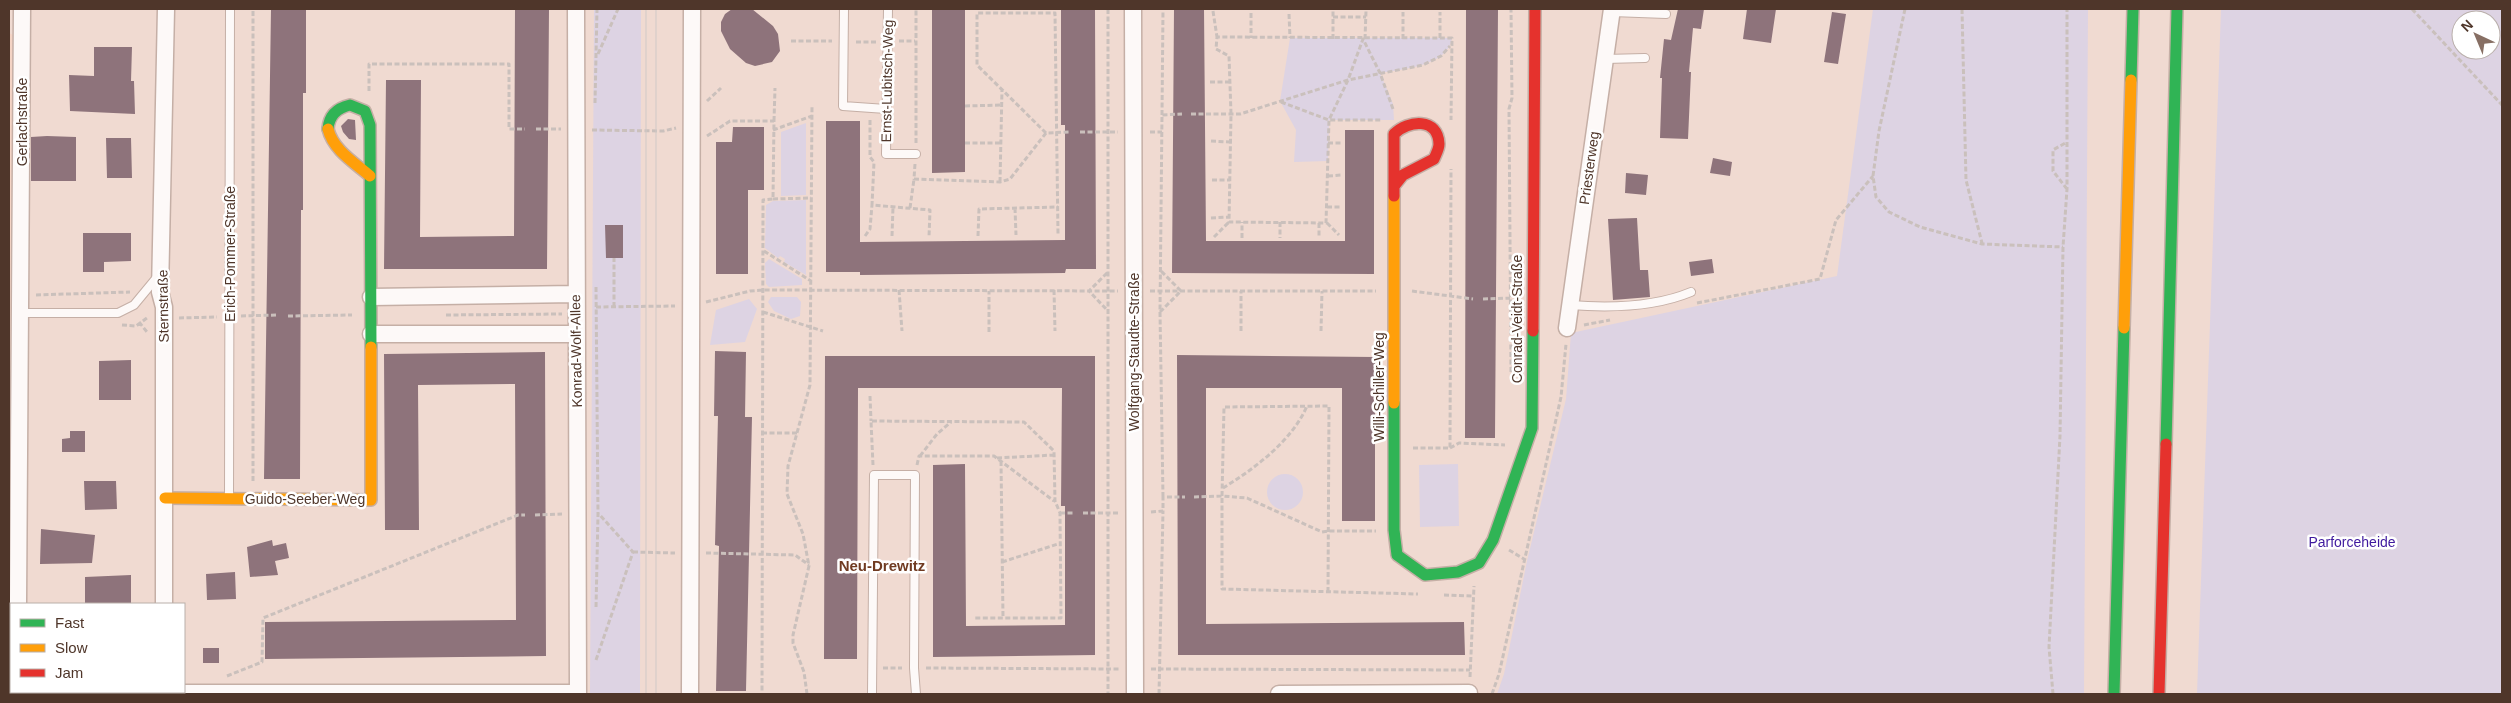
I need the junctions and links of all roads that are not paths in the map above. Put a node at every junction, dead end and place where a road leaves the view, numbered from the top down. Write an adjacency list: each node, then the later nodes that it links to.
1 (22, 9): 15 (street, Gerlachstraße)
2 (166, 9): 22 (street, Sternstraße)
3 (230, 9): 34 (lane, Erich-Pommer-Straße)
4 (576, 9): 24 (street, Konrad-Wolf-Allee)
5 (692, 9): 42 (street)
6 (844, 9): 18 (lane)
7 (888, 9): 18 (lane, Ernst-Lubitsch-Weg)
8 (1133, 9): 45 (street, Wolfgang-Staudte-Straße)
9 (1535, 9): 35 (main road, Conrad-Veidt-Straße)
10 (2133, 9): 47 (main road)
11 (2177, 9): 48 (main road)
12 (1612, 10): 13 (lane); 17 (street, Priesterweg)
13 (1666, 14)
14 (9, 17): 15 (street)
15 (22, 30): 27 (street, Gerlachstraße)
16 (1645, 58): 17 (lane)
17 (1605, 59): 26 (street, Priesterweg)
18 (886, 109): 19 (lane, Ernst-Lubitsch-Weg)
19 (916, 154)
20 (370, 176): 20 (main road, Guido-Seeber-Weg); 25 (main road, Guido-Seeber-Weg)
21 (1395, 185): 21 (main road, Willi-Schiller-Weg); 35 (main road, Willi-Schiller-Weg)
22 (162, 270): 27 (lane); 33 (street, Sternstraße)
23 (1691, 292): 26 (lane)
24 (575, 294): 25 (street); 30 (street, Konrad-Wolf-Allee)
25 (371, 297): 29 (main road, Guido-Seeber-Weg)
26 (1570, 305): 28 (street, Priesterweg)
27 (21, 313): 31 (street, Gerlachstraße)
28 (1567, 328)
29 (371, 334): 30 (street); 34 (main road, Guido-Seeber-Weg)
30 (576, 334): 41 (street, Konrad-Wolf-Allee)
31 (15, 420): 32 (street, Gerlachstraße)
32 (14, 475): 36 (street, Gerlachstraße)
33 (164, 498): 34 (main road, Guido-Seeber-Weg); 37 (street, Sternstraße)
34 (229, 499)
35 (1425, 575)
36 (18, 603)
37 (164, 603)
38 (163, 693): 40 (street)
39 (1469, 693): 46 (street)
40 (225, 694): 41 (street)
41 (578, 694)
42 (690, 694)
43 (872, 694): 44 (lane)
44 (916, 694)
45 (1135, 694)
46 (1279, 694)
47 (2114, 694)
48 (2159, 694)

